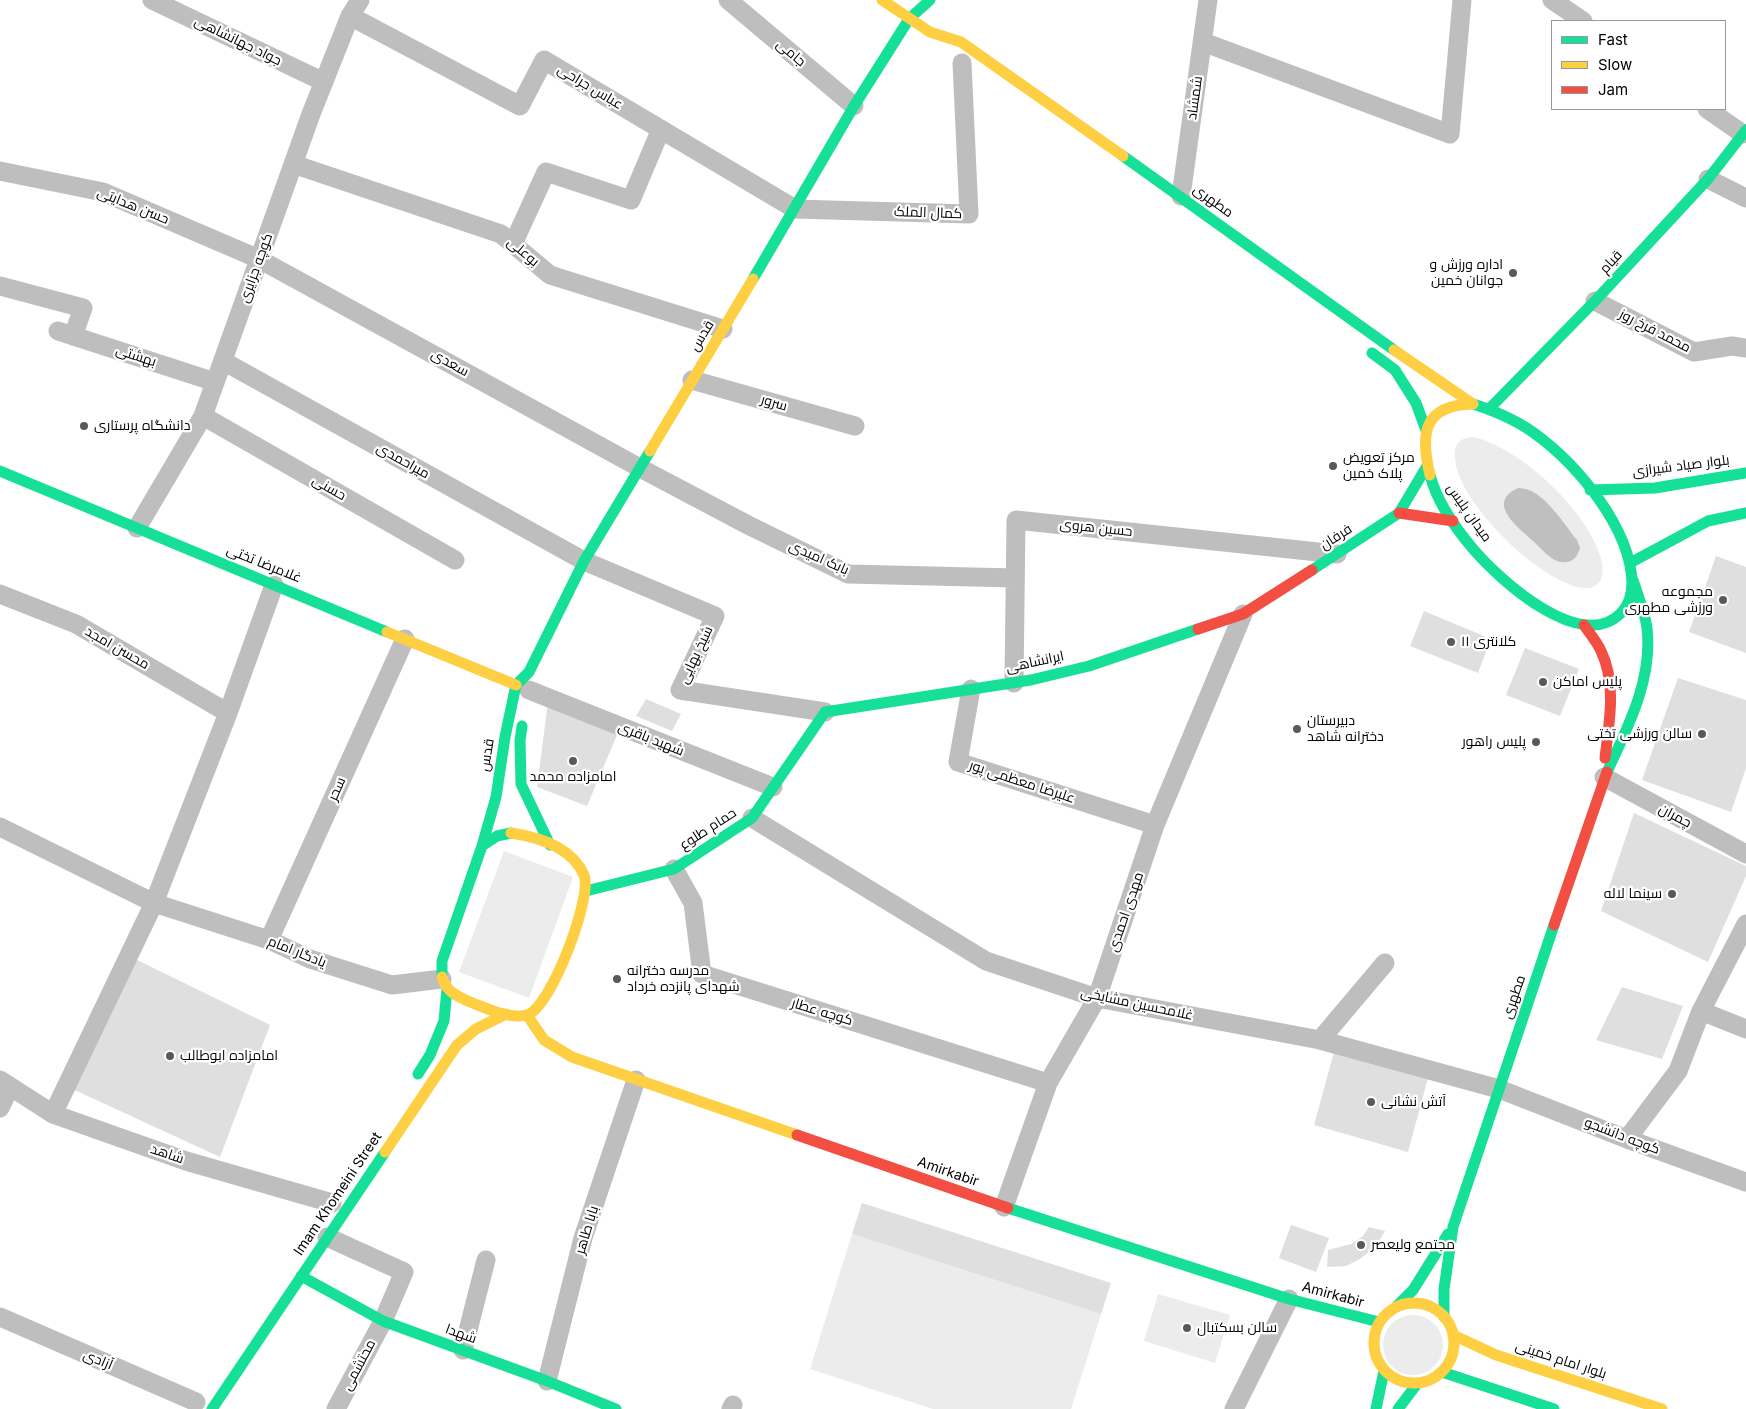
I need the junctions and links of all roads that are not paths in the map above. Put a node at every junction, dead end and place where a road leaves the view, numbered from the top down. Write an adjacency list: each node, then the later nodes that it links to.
1 (728, 0): 17 (street, جامی)
2 (882, 0): 10 (main road, مطهری)
3 (913, 0): 10 (main road)
4 (930, 0): 10 (main road)
5 (1208, 0): 13 (street, شمشاد)
6 (1462, 0): 13 (street)
7 (1552, 0): 11 (street)
8 (157, 1): 16 (street, جواد جهانشاهی)
9 (355, 8): 16 (street, کوچه جزایری); 19 (street, عباس جراحی)
10 (909, 19): 12 (main road, مطهری); 17 (main road, قدس)
11 (1581, 20)
12 (930, 32): 14 (main road, مطهری); 25 (main road, مطهری)
13 (1203, 42): 25 (street, شمشاد)
14 (942, 47)
15 (962, 63): 26 (street, کمال الملک)
16 (324, 82): 21 (street, کوچه جزایری)
17 (854, 106): 26 (main road, قدس)
18 (1709, 110): 20 (street)
19 (660, 129): 26 (street, عباس جراحی); 27 (street)
20 (1744, 132): 23 (main road, قیام)
21 (293, 164): 27 (street, بوعلی); 28 (street, کوچه جزایری)
22 (0, 171): 28 (street, حسن هدایتی)
23 (1708, 179): 24 (street); 30 (main road, قیام)
24 (1746, 198)
25 (1179, 204): 37 (main road, مطهری)
26 (795, 209): 31 (main road, قدس)
27 (513, 244): 31 (street, بوعلی)
28 (259, 259): 34 (street, کوچه جزایری); 43 (street, سعدی)
29 (0, 286): 36 (street, بهشتی)
30 (1595, 301): 33 (street, محمد فرخ روز); 38 (main road, قیام)
31 (723, 329): 35 (main road, قدس)
32 (1363, 346): 41 (main road)
33 (1746, 348)
34 (223, 361): 36 (street, کوچه جزایری); 53 (street, میراحمدی)
35 (692, 380): 40 (street, سرور); 43 (main road, قدس)
36 (215, 382): 39 (street, کوچه جزایری)
37 (1473, 404): 38 (main road, میدان پلیس); 41 (main road, میدان پلیس)
38 (1490, 408): 46 (main road, میدان پلیس)
39 (203, 416): 50 (street, کوچه جزایری); 52 (street, حسنی)
40 (855, 426)
41 (1426, 430): 42 (main road, میدان پلیس)
42 (1427, 466): 47 (main road, فرفان); 49 (main road, میدان پلیس)
43 (640, 468): 53 (main road, قدس); 55 (street, بابک امیدی)
44 (0, 471): 50 (main road, غلامرضا تختی)
45 (1746, 473): 46 (main road, بلوار صیاد شیرازی)
46 (1590, 490): 54 (main road, میدان پلیس)
47 (1399, 513): 49 (main road); 51 (main road, فرفان)
48 (1746, 513): 54 (main road)
49 (1453, 521): 60 (main road, میدان پلیس)
50 (137, 528): 57 (main road, غلامرضا تختی)
51 (1337, 554): 55 (street, حسین هروی); 59 (main road, فرفان)
52 (455, 560)
53 (584, 561): 63 (main road, قدس); 65 (street, شیخ بهایی)
54 (1630, 563): 56 (main road, میدان پلیس)
55 (1015, 578): 62 (street, حسین هروی)
56 (1633, 580): 60 (main road, میدان پلیس); 68 (main road, مطهری)
57 (274, 585): 61 (main road, غلامرضا تختی); 66 (street)
58 (0, 594): 66 (street, محسن امجد)
59 (1243, 614): 62 (main road, ایرانشاهی); 71 (street, مهدی احمدی)
60 (1584, 625): 68 (main road, مطهری)
61 (405, 639): 63 (main road, غلامرضا تختی); 80 (street, سحر)
62 (1014, 682): 64 (main road, ایرانشاهی)
63 (525, 687): 69 (street, شهید باقری); 74 (main road, قدس)
64 (971, 689): 65 (main road, ایرانشاهی); 71 (street, علیرضا معظمی پور)
65 (825, 712): 69 (main road, حمام طلوع)
66 (228, 713): 78 (street)
67 (524, 716): 73 (main road)
68 (1604, 777): 75 (street, چمران); 93 (main road, مطهری)
69 (773, 787): 70 (main road, حمام طلوع)
70 (752, 818): 76 (main road, حمام طلوع); 83 (street, غلامحسین مشایخی)
71 (1155, 825): 83 (street, مهدی احمدی)
72 (0, 827): 78 (street, یادگار امام)
73 (550, 845): 74 (main road); 77 (main road)
74 (482, 846): 82 (main road)
75 (1746, 854)
76 (674, 869): 77 (main road, حمام طلوع); 90 (street, کوچه عطار)
77 (586, 891): 86 (main road)
78 (154, 903): 80 (street, یادگار امام); 95 (street)
79 (1746, 924): 84 (street)
80 (268, 940): 82 (street, یادگار امام)
81 (1385, 963): 88 (street)
82 (445, 984): 85 (main road); 92 (main road)
83 (1097, 998): 88 (street, غلامحسین مشایخی); 90 (street, مهدی احمدی)
84 (1701, 1012): 87 (street); 96 (street)
85 (506, 1014): 86 (main road); 101 (main road, Imam Khomeini Street)
86 (526, 1016): 89 (main road, Amirkabir)
87 (1746, 1030)
88 (1320, 1040): 93 (street, غلامحسین مشایخی)
89 (636, 1080): 99 (main road, Amirkabir); 114 (street, بابا طاهر)
90 (1048, 1083): 99 (street, مهدی احمدی)
91 (5, 1084): 94 (street); 95 (street, شاهد)
92 (409, 1088)
93 (1499, 1089): 96 (street, کوچه دانشجو); 100 (main road, مطهری)
94 (0, 1108)
95 (52, 1114): 98 (street, شاهد)
96 (1627, 1139): 97 (street, کوچه دانشجو)
97 (1746, 1182)
98 (332, 1203)
99 (1004, 1207): 104 (main road, Amirkabir)
100 (1453, 1227): 105 (main road, مطهری); 107 (main road, مطهری)
101 (327, 1237): 103 (main road, Imam Khomeini Street); 108 (street, محتشمی)
102 (486, 1260): 111 (street)
103 (301, 1276): 108 (main road, شهدا); 116 (main road, Imam Khomeini Street)
104 (1289, 1299): 109 (main road, Amirkabir); 119 (street)
105 (1398, 1306): 107 (main road); 109 (main road)
106 (0, 1317): 116 (street, آزادی)
107 (1444, 1317): 110 (main road)
108 (383, 1321): 111 (main road, شهدا); 117 (street, محتشمی)
109 (1378, 1322): 112 (main road)
110 (1453, 1335): 113 (main road); 123 (main road, بلوار امام خمینی)
111 (463, 1350): 114 (main road, شهدا)
112 (1384, 1371): 115 (main road); 120 (main road)
113 (1442, 1372): 115 (main road); 122 (main road)
114 (547, 1381): 118 (main road, شهدا)
115 (1417, 1384): 121 (main road)
116 (201, 1404)
117 (336, 1409)
118 (616, 1409)
119 (1234, 1409)
120 (1376, 1409)
121 (1398, 1409)
122 (1554, 1409)
123 (1662, 1409)

